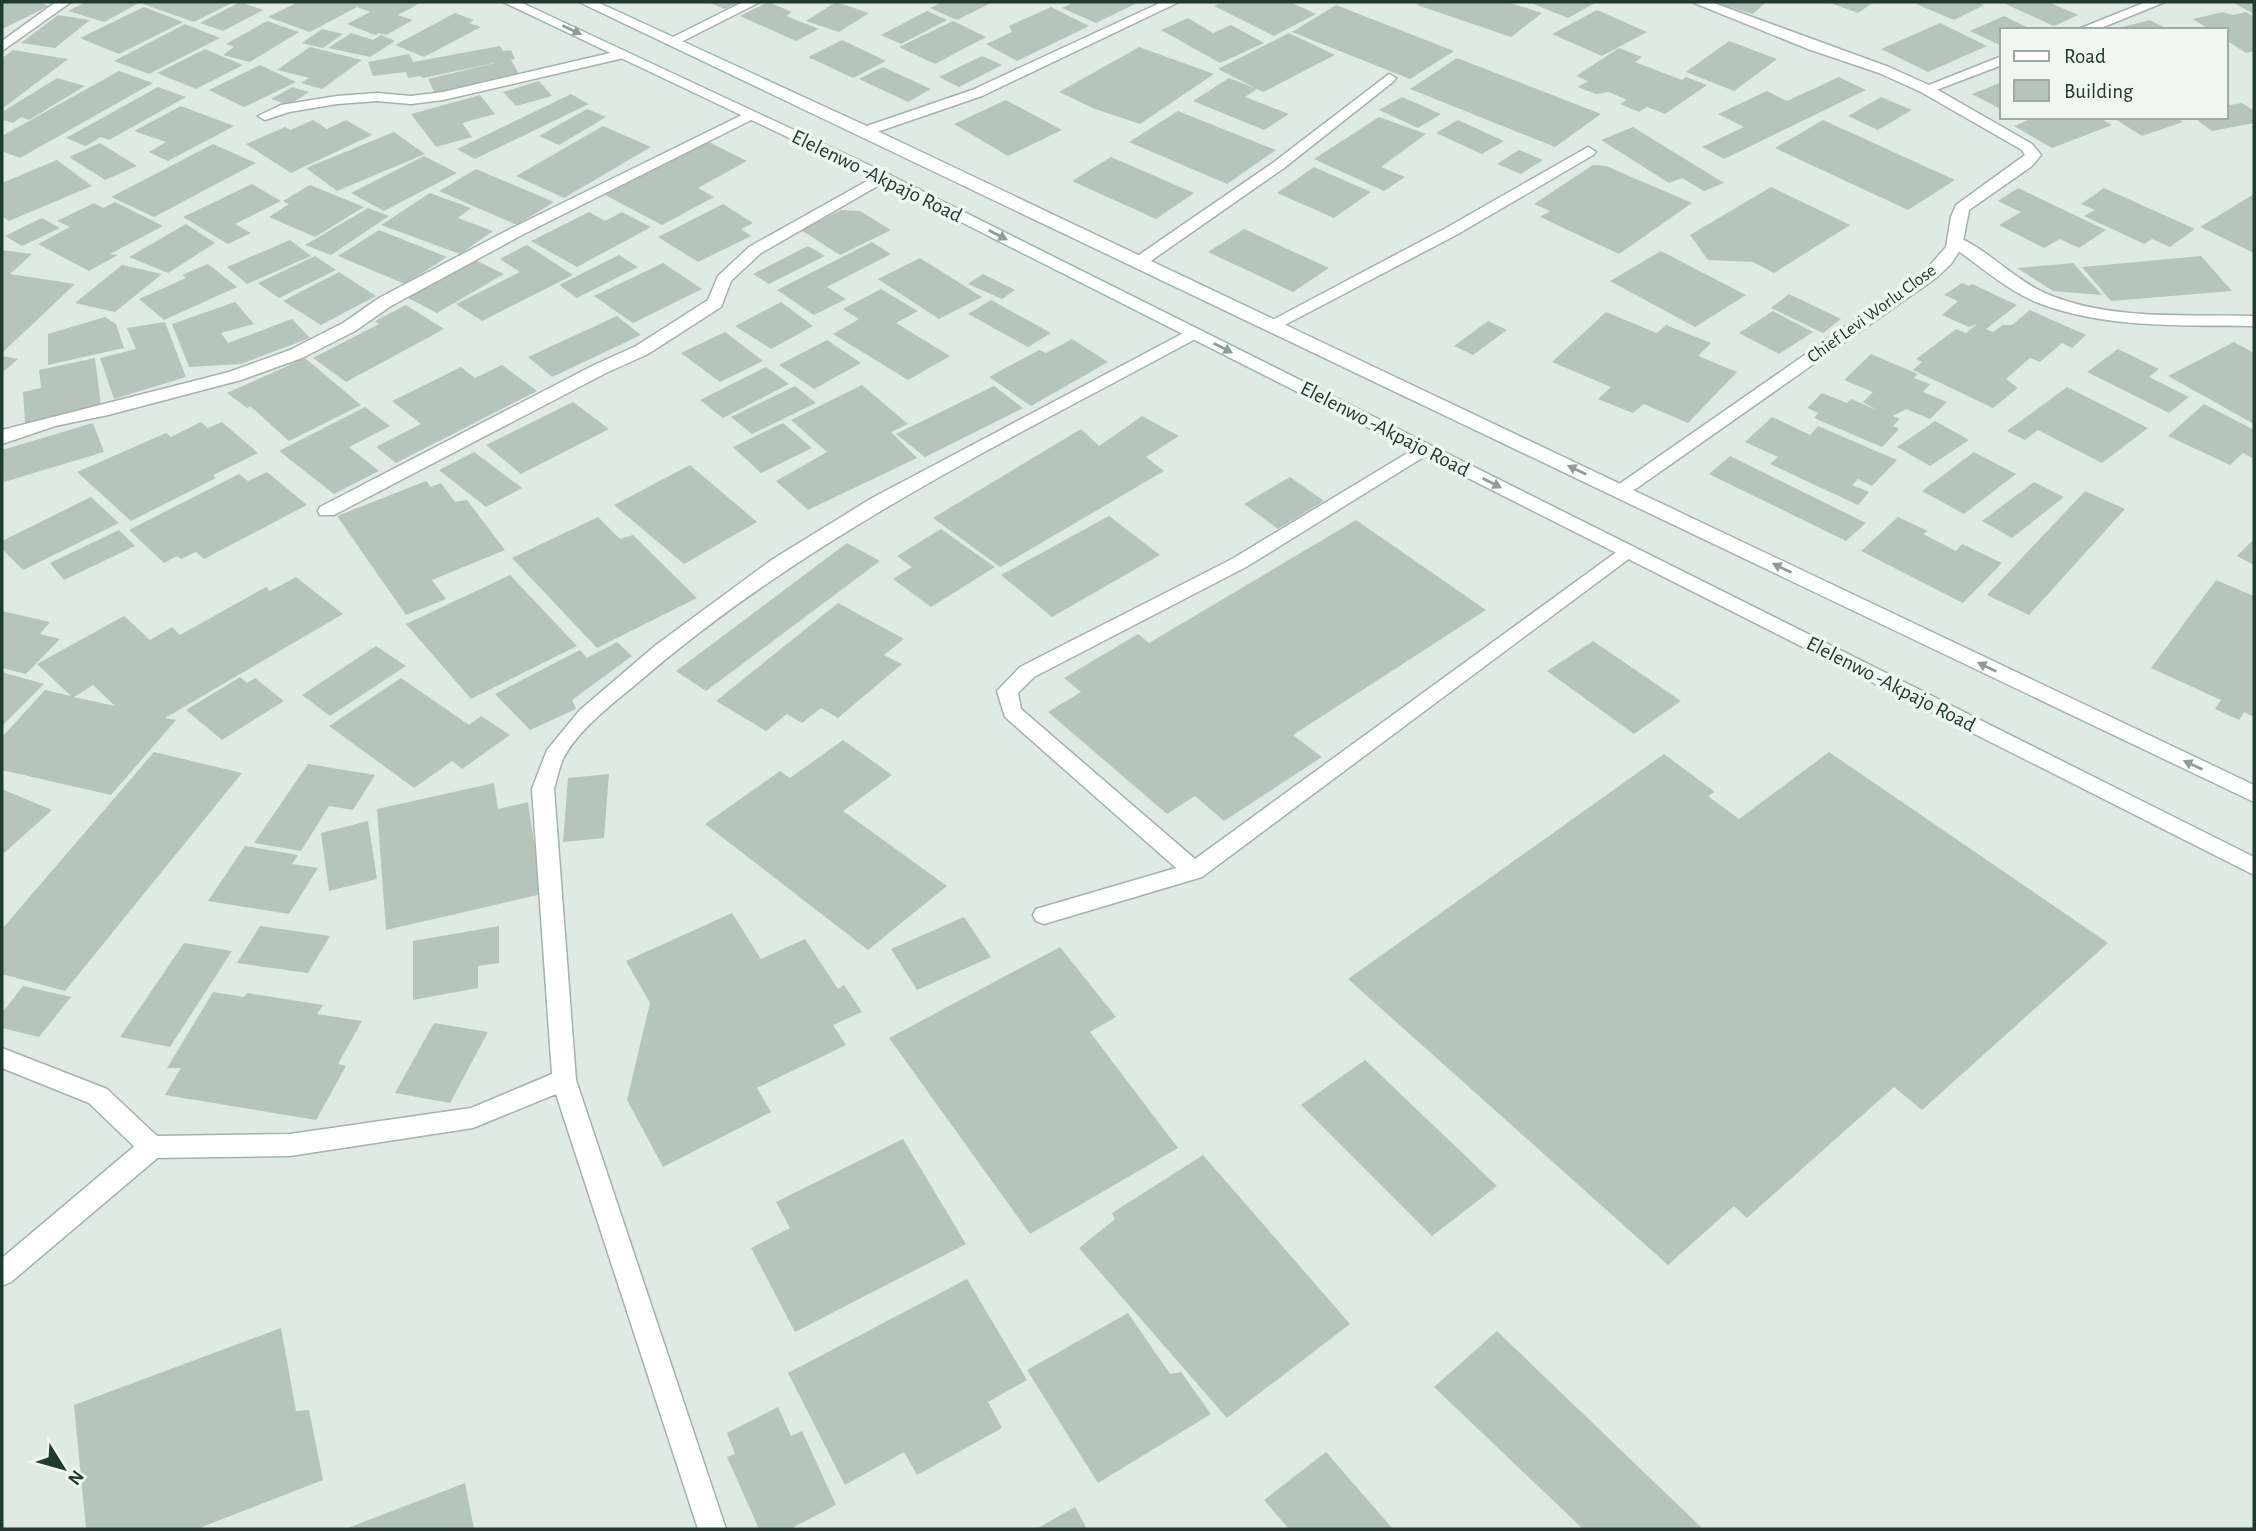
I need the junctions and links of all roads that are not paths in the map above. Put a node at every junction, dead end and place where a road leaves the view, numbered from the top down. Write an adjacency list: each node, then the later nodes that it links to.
1 (64, 2): 10 (street)
2 (510, 2): 11 (street, Elelenwo -Akpajo Road, one-way to 11)
3 (586, 2): 9 (street, Elelenwo -Akpajo Road)
4 (753, 2): 9 (street)
5 (1172, 2): 17 (street)
6 (2158, 2): 8 (street)
7 (1704, 3): 14 (street, Chief Levi Worlu Close)
8 (2088, 28)
9 (672, 41): 17 (street, Elelenwo -Akpajo Road)
10 (2, 47)
11 (623, 54): 15 (street, Elelenwo -Akpajo Road); 16 (street)
12 (2000, 61): 14 (street)
13 (1389, 78): 21 (street)
14 (1926, 89): 20 (street, Chief Levi Worlu Close)
15 (750, 115): 19 (street, Elelenwo -Akpajo Road); 25 (street)
16 (265, 116)
17 (866, 131): 21 (street, Elelenwo -Akpajo Road)
18 (1588, 152): 23 (street)
19 (883, 177): 24 (street, Elelenwo -Akpajo Road, one-way to 24); 28 (street)
20 (1956, 242): 22 (street); 27 (street, Chief Levi Worlu Close)
21 (1139, 262): 23 (street, Elelenwo -Akpajo Road)
22 (2254, 321)
23 (1273, 324): 27 (street, Elelenwo -Akpajo Road, one-way to 23)
24 (1193, 333): 26 (street, Elelenwo -Akpajo Road, one-way to 26); 35 (street)
25 (2, 439)
26 (1424, 449): 29 (street, Elelenwo -Akpajo Road, one-way to 29); 32 (street)
27 (1621, 491): 30 (street, Elelenwo -Akpajo Road, one-way to 27)
28 (327, 511)
29 (1629, 552): 31 (street, Elelenwo -Akpajo Road); 32 (street)
30 (2254, 794)
31 (2254, 867)
32 (1194, 870): 33 (street)
33 (1044, 915)
34 (2, 1058): 36 (street)
35 (564, 1080): 36 (street); 38 (street)
36 (152, 1147): 37 (street)
37 (2, 1274)
38 (712, 1529)

